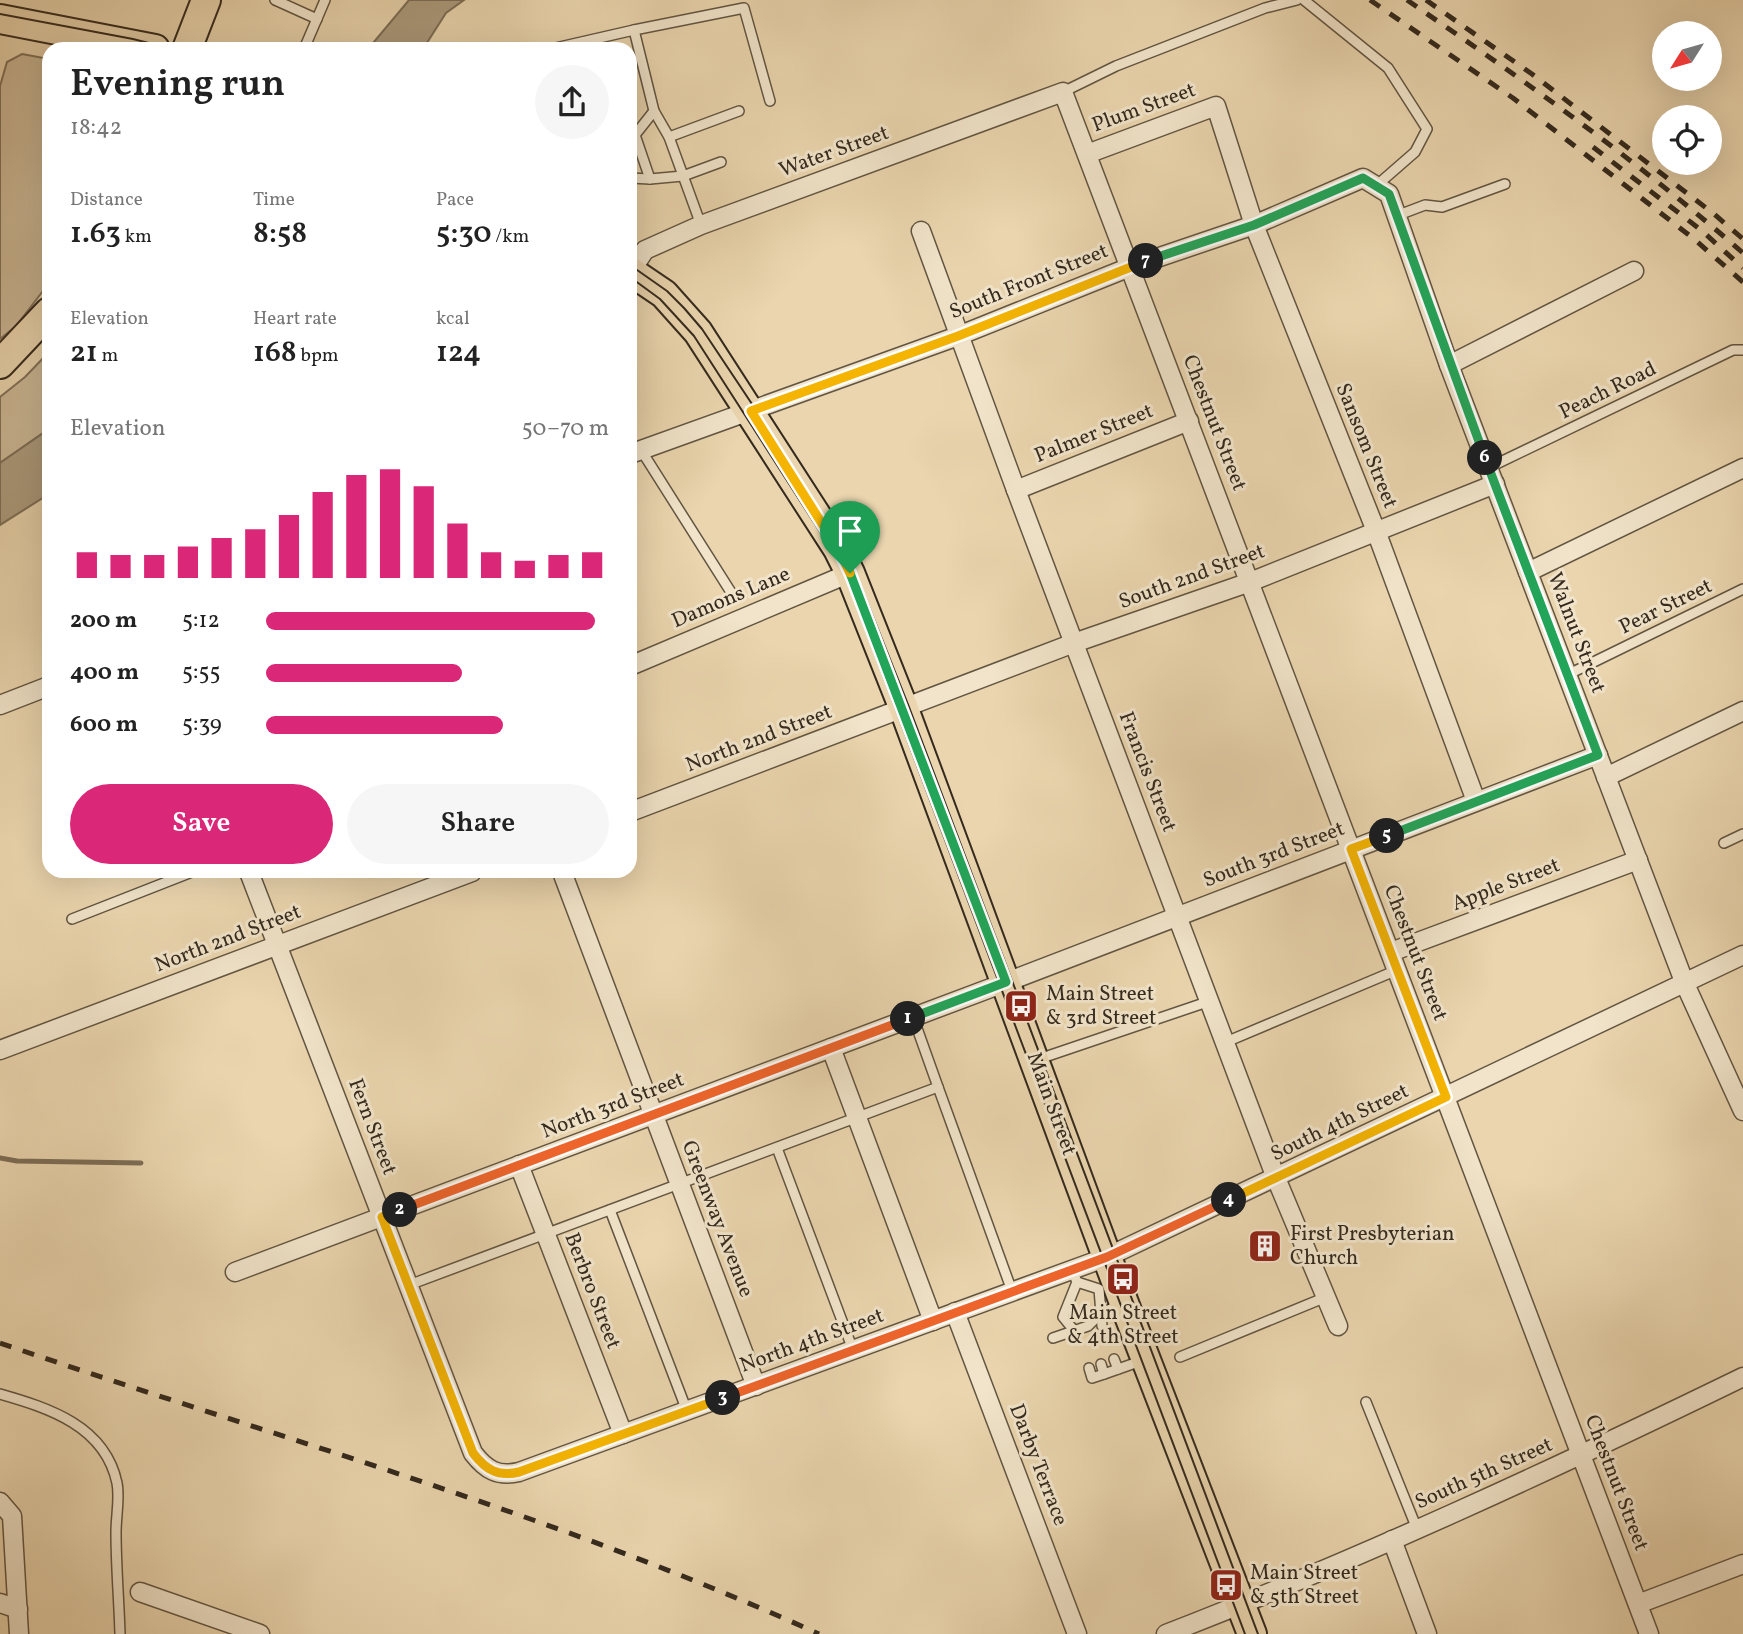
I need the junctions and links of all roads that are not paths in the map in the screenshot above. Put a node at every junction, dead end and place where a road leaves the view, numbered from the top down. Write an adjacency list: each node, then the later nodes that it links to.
1 (206, 0): 10 (main road)
2 (275, 0): 7 (lane)
3 (325, 0): 7 (lane)
4 (1297, 0): 15 (lane)
5 (1304, 0): 28 (lane)
6 (0, 19): 9 (main road)
7 (317, 19): 11 (lane)
8 (634, 30): 12 (lane); 14 (lane); 16 (lane)
9 (119, 42)
10 (190, 42)
11 (307, 42)
12 (582, 42)
13 (637, 42): 18 (lane)
14 (637, 42)
15 (1063, 92): 23 (street, Chestnut Street); 31 (street, Water Street)
16 (770, 101)
17 (1216, 106): 23 (street, Plum Street); 32 (street, Sansom Street)
18 (654, 111): 20 (lane); 21 (lane)
19 (739, 111): 21 (lane)
20 (637, 132)
21 (669, 137): 25 (lane)
22 (637, 141): 27 (lane)
23 (1087, 154): 35 (street, Chestnut Street)
24 (721, 162): 25 (lane)
25 (683, 176): 27 (lane); 31 (lane)
26 (637, 178): 27 (lane)
27 (650, 179)
28 (1370, 182): 30 (street, Walnut Street); 32 (street, South Front Street)
29 (1505, 184): 30 (lane)
30 (1396, 216): 42 (street, Walnut Street)
31 (701, 225): 34 (street, Water Street)
32 (1254, 225): 35 (street, South Front Street); 50 (street, Sansom Street)
33 (921, 231): 39 (street, Francis Street)
34 (637, 262)
35 (1130, 267): 39 (street, South Front Street); 44 (street, Chestnut Street)
36 (1634, 271): 42 (street)
37 (637, 275): 43 (main road, Main Street)
38 (42, 319): 41 (main road)
39 (958, 336): 43 (street, South Front Street); 49 (street, Francis Street)
40 (1743, 350): 48 (lane, Peach Road)
41 (0, 364)
42 (1449, 365): 48 (street, Walnut Street)
43 (751, 411): 45 (street, South Front Street); 52 (main road, Main Street)
44 (1189, 421): 49 (street, Palmer Street); 53 (street, Chestnut Street)
45 (637, 452)
46 (637, 453): 55 (lane)
47 (1743, 468): 51 (street)
48 (1492, 476): 50 (street, South 2nd Street); 51 (street, Walnut Street)
49 (1016, 490): 56 (street, Francis Street)
50 (1376, 531): 53 (street, South 2nd Street); 65 (street, Sansom Street)
51 (1528, 572): 58 (street, Walnut Street)
52 (850, 573): 57 (street, Damons Lane); 61 (main road, Main Street)
53 (1250, 582): 56 (street, South 2nd Street); 69 (street, Chestnut Street)
54 (1743, 589): 58 (lane, Pear Street)
55 (734, 597)
56 (1074, 643): 61 (street, South 2nd Street); 75 (street, Francis Street)
57 (637, 663)
58 (1567, 675): 63 (street, Walnut Street)
59 (42, 689): 60 (street)
60 (0, 705)
61 (904, 709): 66 (street, North 2nd Street); 81 (main road, Main Street)
62 (1743, 711): 64 (street)
63 (1598, 755): 64 (street, Walnut Street); 65 (street, South 3rd Street)
64 (1606, 778): 70 (street, Walnut Street)
65 (1476, 801): 69 (street, South 3rd Street)
66 (637, 809)
67 (1743, 834): 68 (lane)
68 (1724, 843)
69 (1351, 849): 75 (street, South 3rd Street); 78 (street, Chestnut Street)
70 (1638, 860): 78 (street, Apple Street); 82 (street, Walnut Street)
71 (177, 878): 76 (lane)
72 (251, 878): 77 (street, Fern Street)
73 (456, 878): 77 (street, North 2nd Street)
74 (564, 878): 92 (street, Greenway Avenue)
75 (1179, 916): 81 (street, South 3rd Street); 83 (street, Francis Street)
76 (72, 919)
77 (278, 945): 87 (street, North 2nd Street); 99 (street, Fern Street)
78 (1391, 952): 80 (street, Chestnut Street)
79 (1743, 956): 82 (street, South 4th Street)
80 (1397, 970): 85 (lane); 90 (street, Chestnut Street)
81 (1006, 982): 84 (street, North 3rd Street); 88 (main road, Main Street)
82 (1685, 984): 90 (street, South 4th Street); 91 (street, Walnut Street)
83 (1210, 1000): 85 (street, Francis Street); 88 (lane)
84 (913, 1017): 86 (street, North 3rd Street); 89 (lane)
85 (1226, 1042): 96 (street, Francis Street)
86 (831, 1048): 92 (street, North 3rd Street); 93 (street)
87 (0, 1050)
88 (1034, 1061): 101 (main road, Main Street)
89 (938, 1087): 93 (lane); 105 (lane)
90 (1446, 1097): 96 (street, South 4th Street); 128 (street, Chestnut Street)
91 (1743, 1111)
92 (654, 1115): 95 (street, North 3rd Street); 97 (street, Greenway Avenue)
93 (857, 1119): 94 (lane); 109 (street)
94 (777, 1148): 97 (lane); 114 (lane)
95 (519, 1165): 99 (street, North 3rd Street); 100 (street, Berbro Street)
96 (1276, 1178): 101 (street, South 4th Street); 106 (street, Francis Street)
97 (680, 1183): 98 (lane); 123 (street, Greenway Avenue)
98 (610, 1210): 100 (lane); 126 (lane)
99 (382, 1217): 102 (street, North 3rd Street); 104 (street, Fern Street)
100 (546, 1235): 104 (lane); 127 (street, Berbro Street)
101 (1107, 1257): 103 (street, North 4th Street); 107 (main road, Main Street)
102 (235, 1272)
103 (1074, 1276): 105 (street, North 4th Street); 107 (lane); 112 (lane)
104 (409, 1285): 129 (street, Fern Street)
105 (1012, 1291): 108 (street, North 4th Street)
106 (1326, 1297): 111 (street, Francis Street); 115 (lane)
107 (1112, 1309): 110 (lane); 112 (lane); 117 (main road, Main Street)
108 (955, 1312): 109 (street, North 4th Street); 143 (street, Darby Terrace)
109 (933, 1321): 114 (street, North 4th Street)
110 (1102, 1326)
111 (1338, 1326)
112 (1076, 1333): 113 (lane)
113 (1054, 1338)
114 (853, 1350): 123 (street, North 4th Street)
115 (1180, 1357)
116 (1114, 1359): 120 (lane)
117 (1146, 1359): 120 (lane); 137 (main road, Main Street)
118 (1101, 1364): 121 (lane)
119 (1089, 1368): 121 (lane)
120 (1118, 1369): 121 (lane)
121 (1104, 1374)
122 (1743, 1377): 128 (street, South 5th Street)
123 (756, 1386): 126 (street, North 4th Street)
124 (0, 1394): 141 (lane)
125 (1366, 1402): 131 (lane)
126 (687, 1411): 127 (street, North 4th Street)
127 (623, 1434): 129 (street, North 4th Street)
128 (1582, 1455): 131 (street, South 5th Street); 136 (street, Chestnut Street)
129 (492, 1471)
130 (0, 1502): 138 (street)
131 (1418, 1529): 132 (street, South 5th Street)
132 (1391, 1540): 137 (street, South 5th Street); 146 (street)
133 (1743, 1564): 136 (street)
134 (140, 1592): 139 (street)
135 (0, 1603): 138 (street)
136 (1638, 1604): 147 (street, Chestnut Street)
137 (1241, 1605): 144 (street, South 5th Street); 145 (main road, Main Street)
138 (18, 1609): 140 (street)
139 (228, 1629): 142 (street)
140 (19, 1634)
141 (120, 1634)
142 (260, 1634)
143 (1077, 1634)
144 (1166, 1634)
145 (1252, 1634)
146 (1427, 1634)
147 (1649, 1634)

